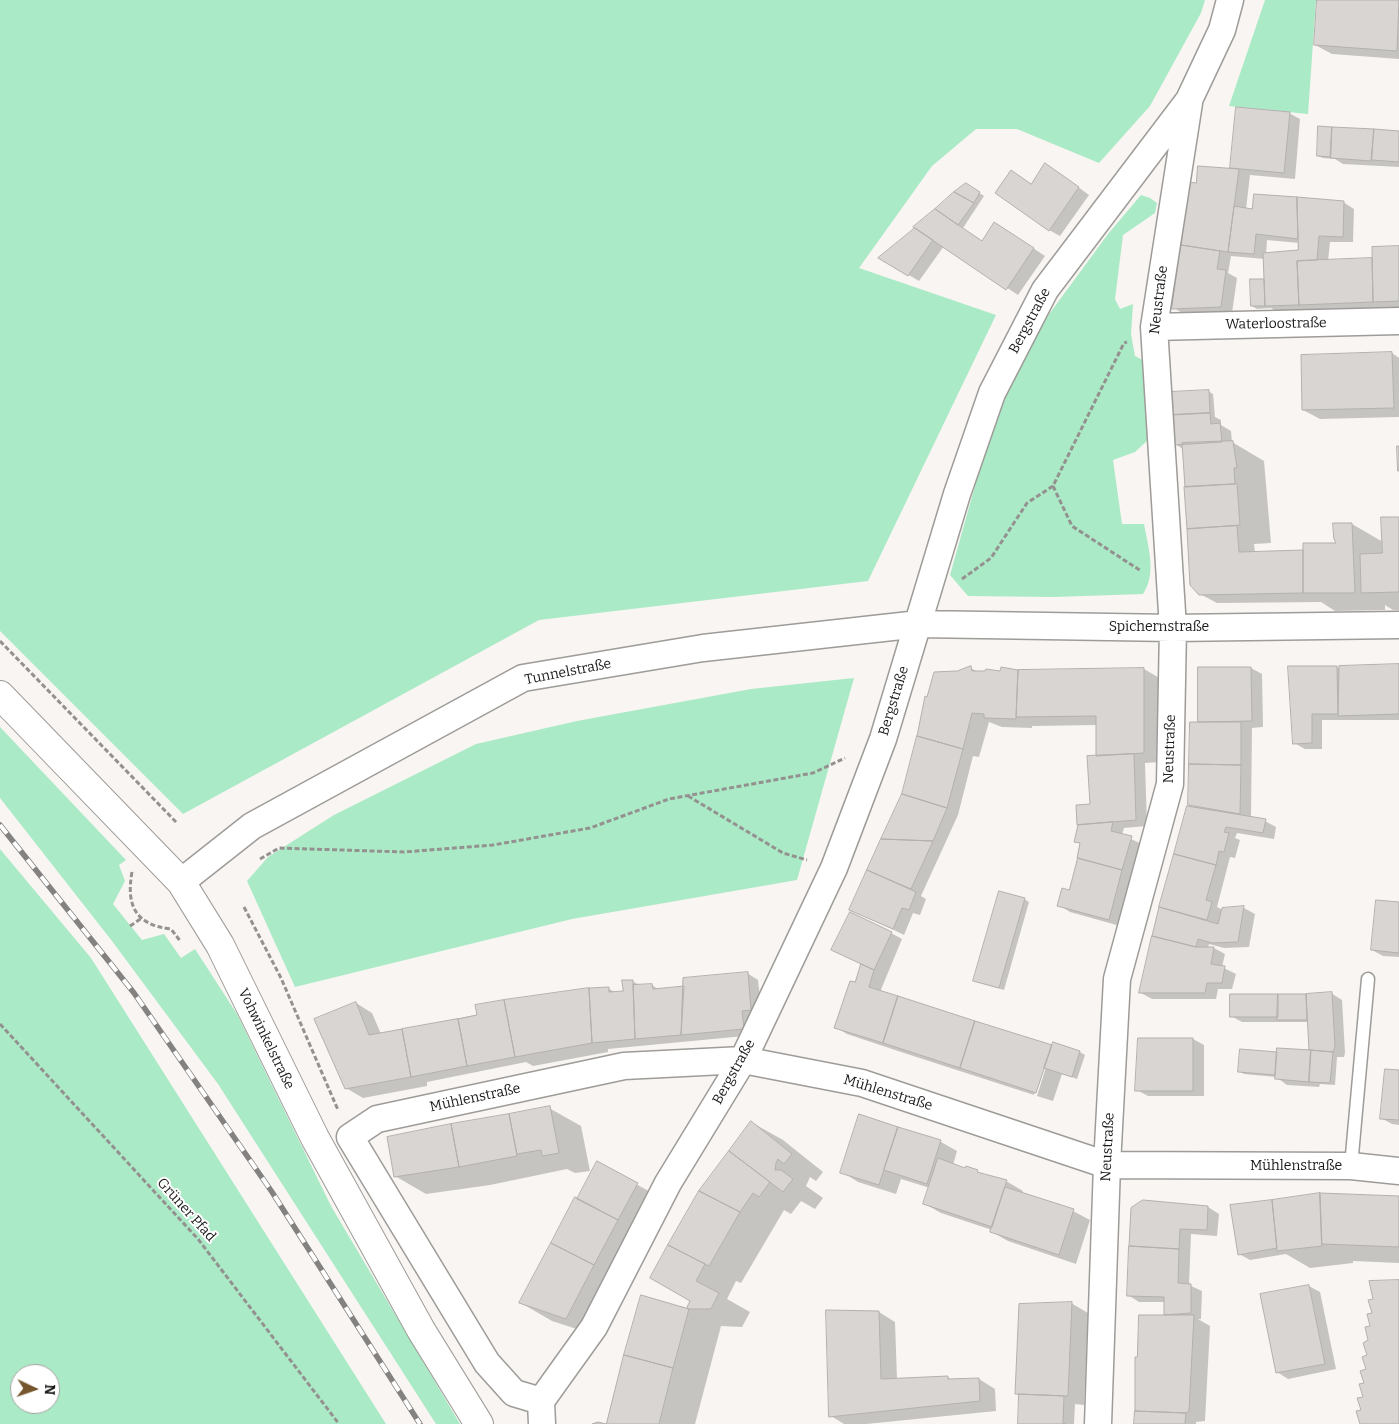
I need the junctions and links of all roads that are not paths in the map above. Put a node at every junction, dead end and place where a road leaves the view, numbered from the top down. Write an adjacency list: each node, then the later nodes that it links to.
1 (1230, 0): 2 (street, Bergstraße)
2 (1189, 100): 4 (street, Neustraße); 5 (street, Bergstraße)
3 (1399, 321): 4 (street, Waterloostraße)
4 (1154, 330): 7 (street, Neustraße)
5 (921, 614): 7 (street, Spichernstraße); 9 (street, Tunnelstraße); 11 (street, Bergstraße)
6 (1399, 625): 7 (street, Spichernstraße)
7 (1173, 628): 12 (street, Neustraße)
8 (0, 695): 9 (main road, Vohwinkelstraße)
9 (181, 882): 16 (main road, Vohwinkelstraße)
10 (1368, 979): 13 (lane)
11 (743, 1060): 12 (street, Mühlenstraße); 15 (street, Bergstraße); 15 (street, Mühlenstraße)
12 (1107, 1165): 13 (street, Mühlenstraße); 17 (street, Neustraße)
13 (1351, 1166): 14 (street, Mühlenstraße)
14 (1399, 1171)
15 (542, 1412)
16 (478, 1424)
17 (1098, 1424)

